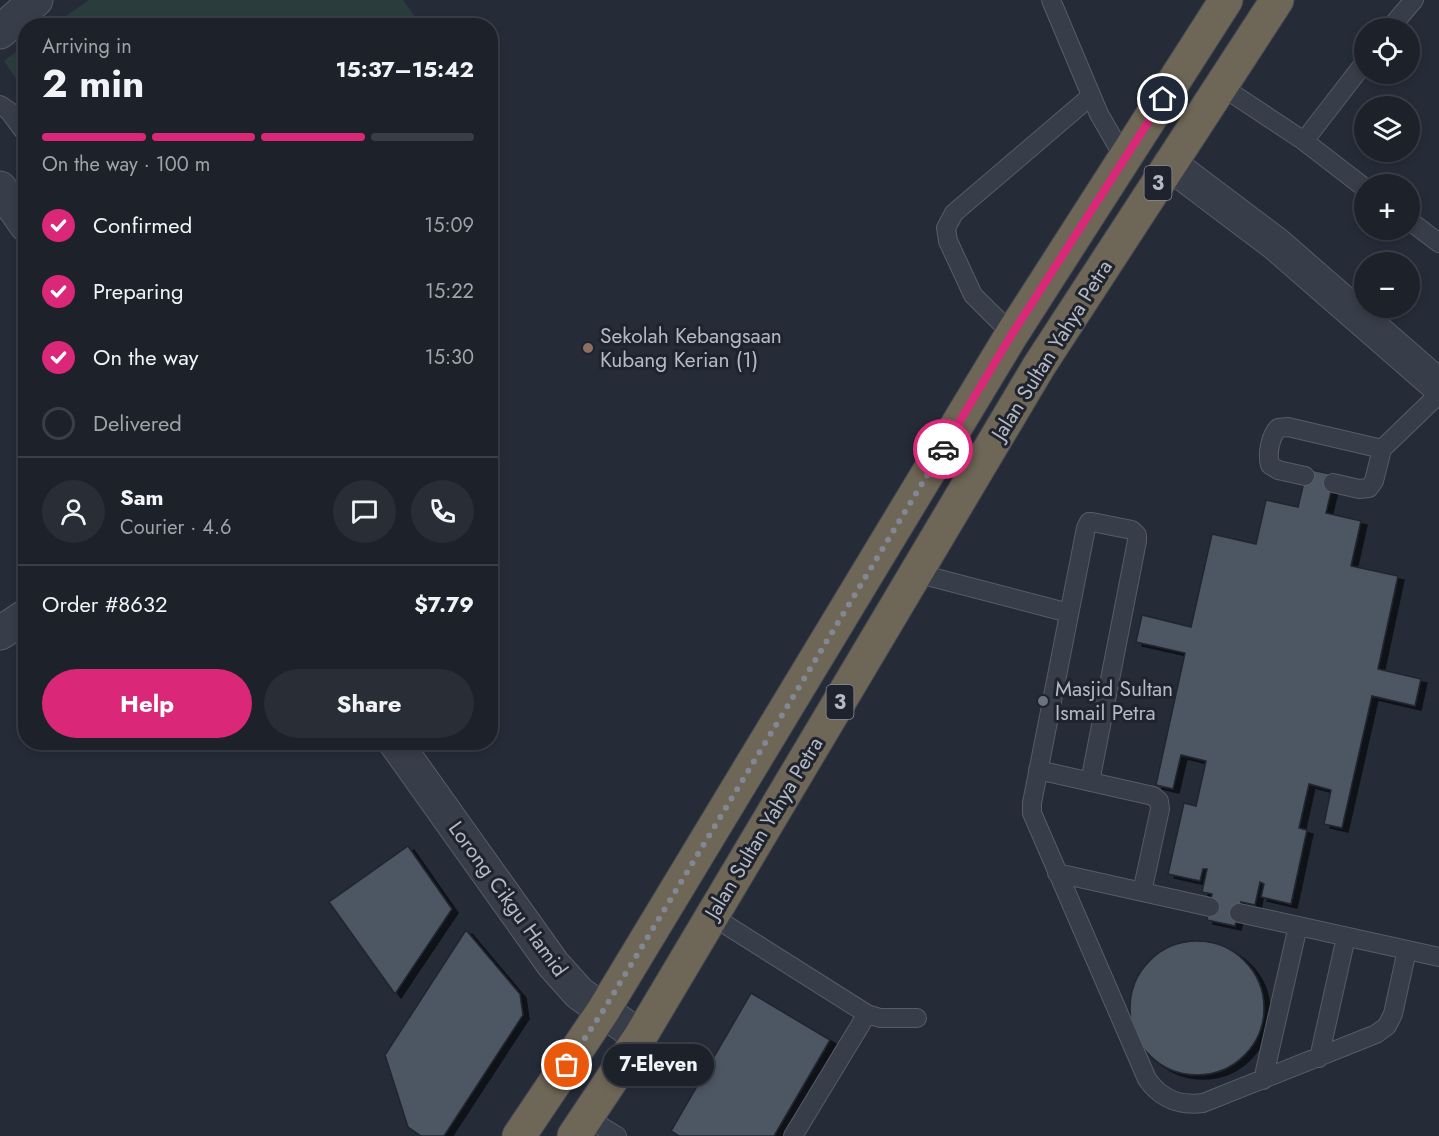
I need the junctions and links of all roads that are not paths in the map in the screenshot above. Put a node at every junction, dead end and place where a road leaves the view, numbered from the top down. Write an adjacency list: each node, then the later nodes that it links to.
1 (36, 0): 7 (street)
2 (1051, 0): 10 (lane)
3 (1226, 0): 14 (highway, Jalan Sultan Yahya Petra / 3)
4 (1277, 0): 9 (highway, Jalan Sultan Yahya Petra / 3)
5 (1412, 0): 6 (lane)
6 (1398, 18)
7 (0, 32)
8 (1354, 76): 13 (lane)
9 (1221, 86): 13 (lane); 15 (highway, Jalan Sultan Yahya Petra / 3)
10 (1091, 96): 14 (lane); 21 (lane)
11 (0, 105): 12 (lane)
12 (18, 123)
13 (1304, 141): 16 (lane)
14 (1125, 159): 21 (highway, Jalan Sultan Yahya Petra / 3)
15 (1170, 164): 22 (street); 27 (highway, Jalan Sultan Yahya Petra / 3)
16 (1354, 180)
17 (0, 188): 18 (street)
18 (18, 214)
19 (1420, 229): 20 (lane)
20 (1439, 243)
21 (1012, 334): 43 (highway, Jalan Sultan Yahya Petra / 3)
22 (1439, 386)
23 (1439, 394): 24 (lane)
24 (1382, 449): 25 (lane); 26 (lane)
25 (1305, 476)
26 (1333, 483)
27 (916, 573): 28 (lane); 38 (highway, Jalan Sultan Yahya Petra / 3)
28 (1069, 613): 32 (lane); 33 (lane)
29 (18, 621): 30 (street)
30 (0, 633)
31 (401, 750): 43 (street, Lorong Cikgu Hamid)
32 (1038, 770): 33 (lane); 34 (lane)
33 (1090, 782): 35 (lane)
34 (1057, 873): 35 (lane); 48 (lane)
35 (1142, 892): 36 (lane)
36 (1210, 907)
37 (1239, 913): 39 (lane)
38 (712, 916): 44 (lane); 46 (highway, Jalan Sultan Yahya Petra / 3)
39 (1298, 926): 40 (lane); 48 (lane)
40 (1346, 936): 41 (lane); 47 (lane)
41 (1407, 950): 42 (lane); 47 (lane)
42 (1439, 957)
43 (603, 1011): 46 (street, Lorong Cikgu Hamid); 50 (highway, Jalan Sultan Yahya Petra / 3)
44 (867, 1014): 45 (lane); 52 (lane)
45 (917, 1018)
46 (640, 1037): 49 (highway, Jalan Sultan Yahya Petra / 3)
47 (1319, 1058): 48 (lane)
48 (1263, 1080)
49 (580, 1127): 51 (lane)
50 (519, 1136)
51 (617, 1136)
52 (793, 1136)

